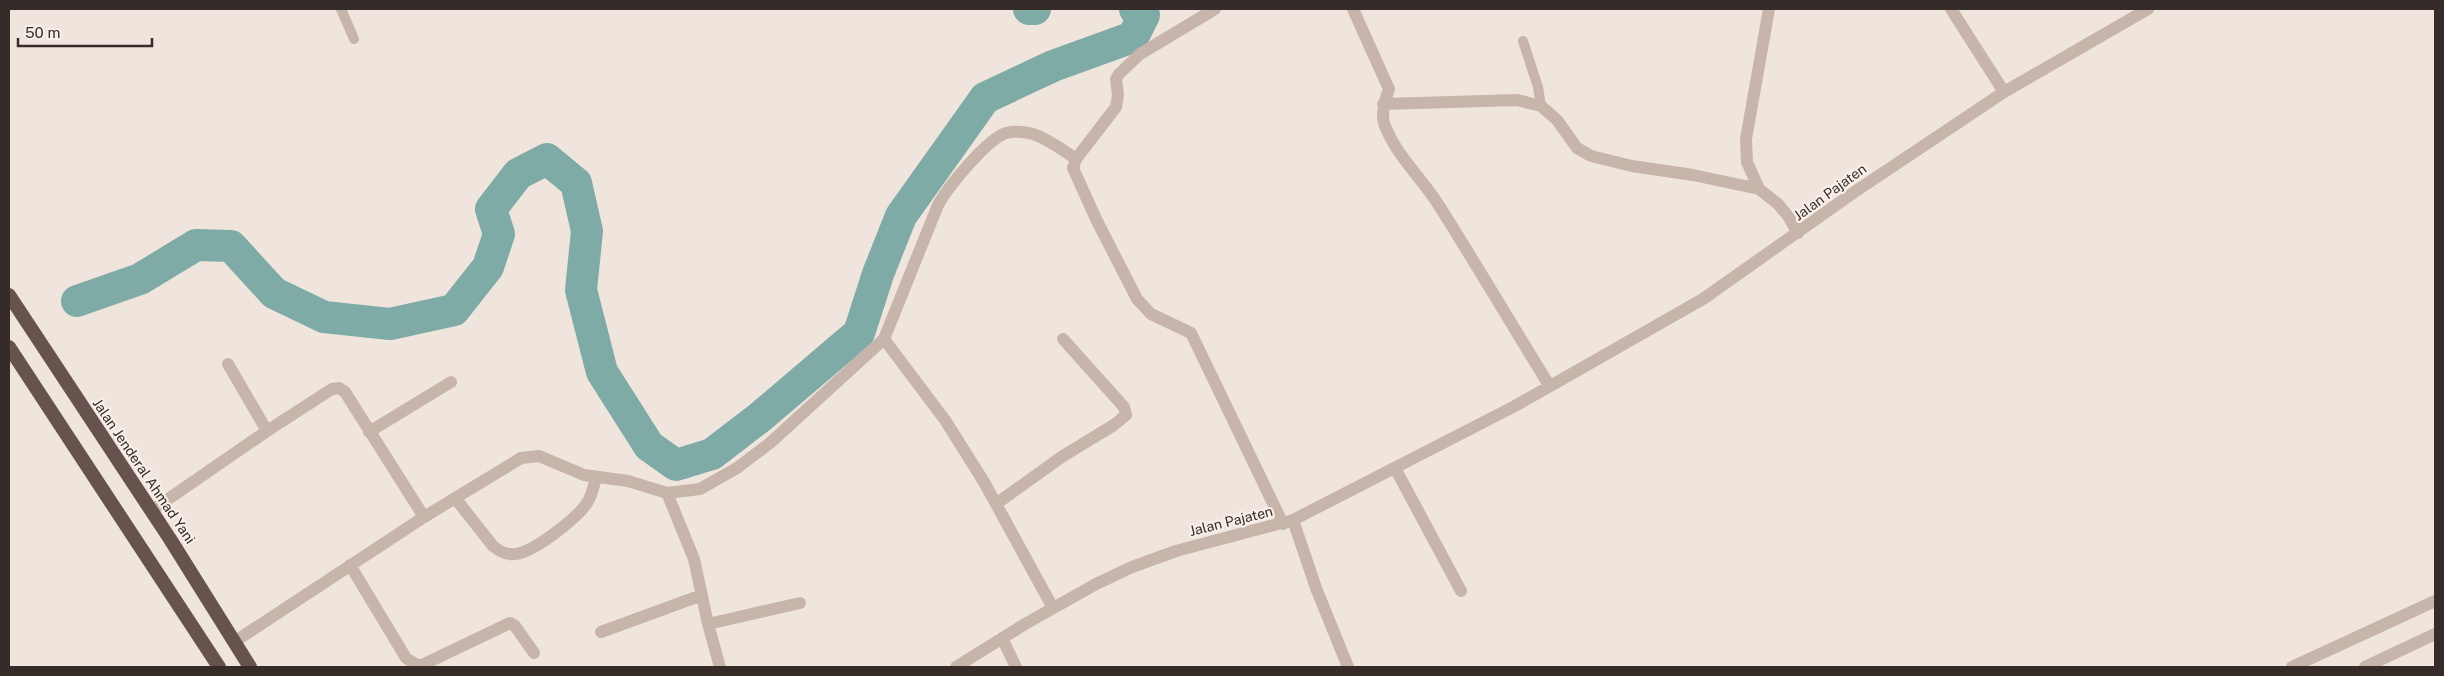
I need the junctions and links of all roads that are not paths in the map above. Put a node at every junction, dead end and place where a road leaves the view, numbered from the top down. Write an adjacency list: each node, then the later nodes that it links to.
1 (341, 9): 7 (lane)
2 (1215, 9): 12 (street)
3 (1352, 9): 10 (street)
4 (1770, 9): 13 (street)
5 (1952, 9): 9 (street)
6 (2148, 9): 9 (street, Jalan Pajaten)
7 (354, 39)
8 (1523, 41): 11 (lane)
9 (2004, 92): 14 (street, Jalan Pajaten)
10 (1383, 104): 11 (street); 21 (street)
11 (1541, 106): 13 (street)
12 (1076, 158): 16 (street); 31 (street)
13 (1759, 189): 14 (street)
14 (1798, 233): 21 (street, Jalan Pajaten)
15 (9, 295): 29 (highway, Jalan Jenderal Ahmad Yani)
16 (884, 339): 26 (street); 28 (street)
17 (1064, 339): 28 (street)
18 (9, 347): 44 (highway)
19 (228, 364): 22 (street)
20 (451, 382): 23 (street)
21 (1549, 386): 24 (street, Jalan Pajaten)
22 (267, 431): 23 (street); 29 (street)
23 (369, 432): 30 (street)
24 (1395, 468): 31 (street, Jalan Pajaten); 33 (street)
25 (596, 477): 26 (street); 27 (street); 27 (street)
26 (666, 493): 34 (street)
27 (455, 498): 30 (street)
28 (996, 504): 37 (street)
29 (151, 511): 42 (highway, Jalan Jenderal Ahmad Yani)
30 (424, 517): 32 (street)
31 (1288, 522): 37 (street, Jalan Pajaten); 49 (street)
32 (350, 566): 42 (street); 43 (street)
33 (1461, 591)
34 (702, 595): 38 (street); 39 (street)
35 (2435, 601): 50 (street)
36 (800, 603): 38 (street)
37 (1053, 608): 41 (street, Jalan Pajaten)
38 (708, 624): 46 (street)
39 (601, 632)
40 (2435, 634): 51 (street)
41 (1002, 638): 47 (street, Jalan Pajaten); 48 (street)
42 (234, 642): 45 (highway, Jalan Jenderal Ahmad Yani)
43 (534, 653)
44 (219, 667)
45 (250, 667)
46 (720, 667)
47 (956, 667)
48 (1016, 667)
49 (1348, 667)
50 (2292, 667)
51 (2365, 667)

